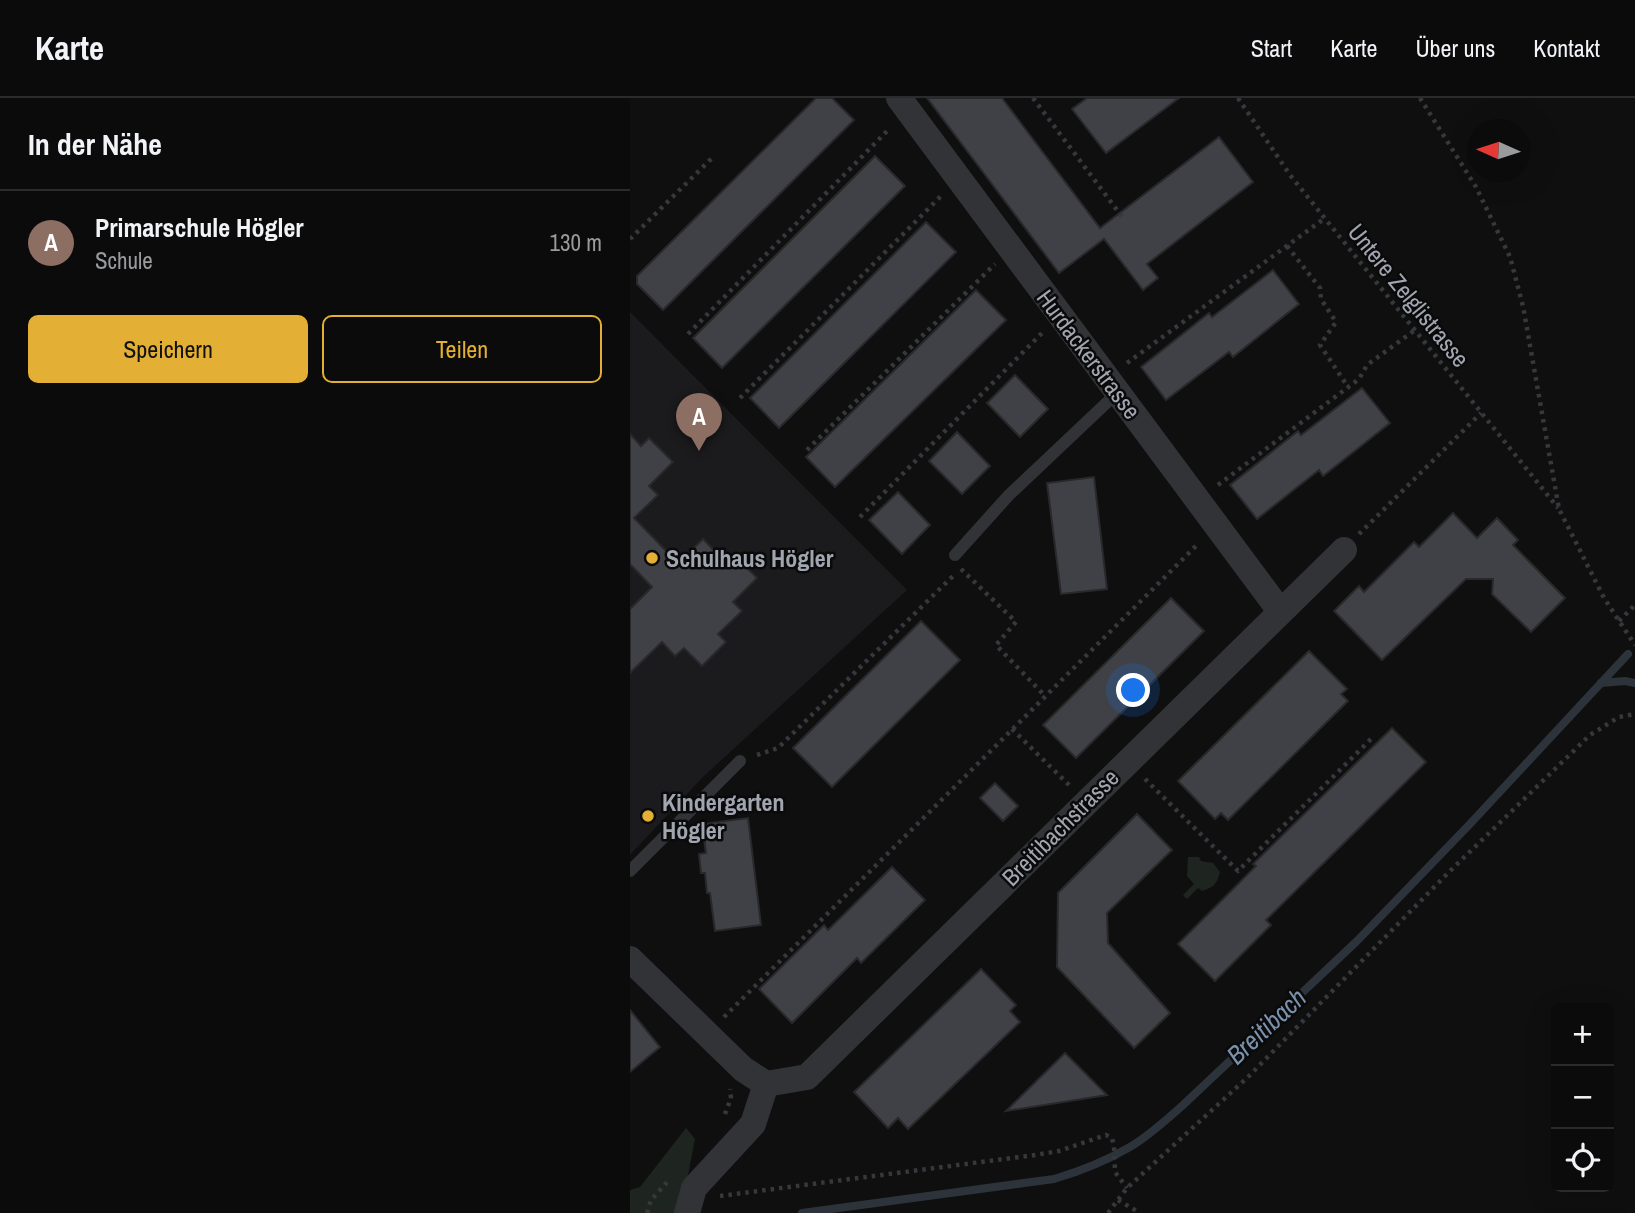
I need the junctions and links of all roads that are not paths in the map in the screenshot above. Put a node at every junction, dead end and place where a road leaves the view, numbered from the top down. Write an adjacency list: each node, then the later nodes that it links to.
1 (903, 104): 2 (street, Hurdackerstrasse)
2 (1112, 385): 4 (lane); 5 (street, Hurdackerstrasse)
3 (1344, 550): 5 (street, Breitibachstrasse)
4 (955, 555)
5 (1280, 611): 9 (street, Breitibachstrasse)
6 (740, 761): 7 (lane)
7 (630, 871)
8 (630, 959): 9 (street)
9 (766, 1084): 10 (street)
10 (684, 1191)

